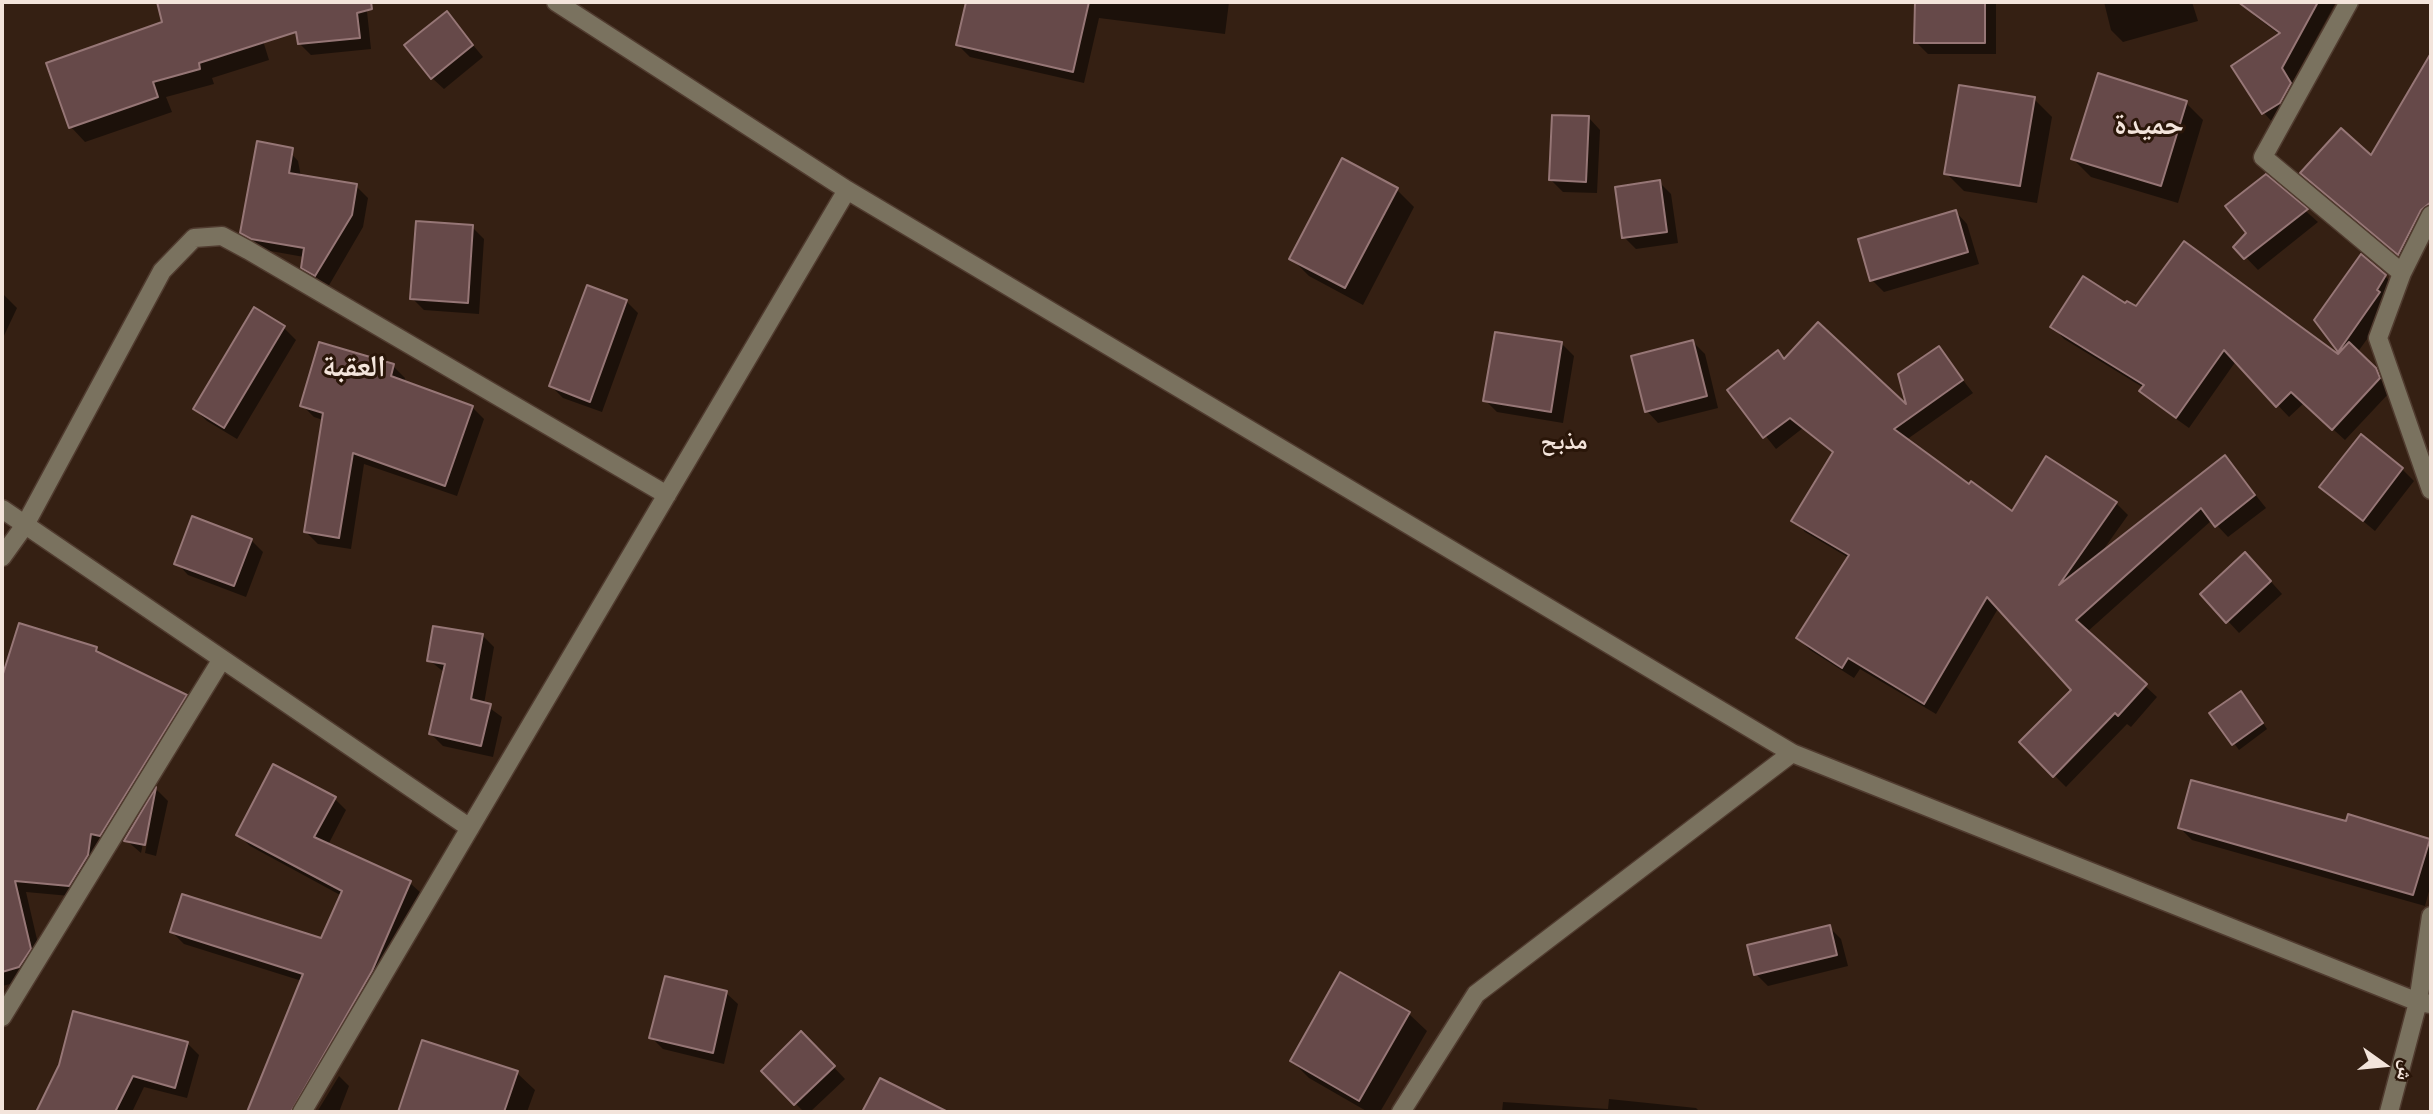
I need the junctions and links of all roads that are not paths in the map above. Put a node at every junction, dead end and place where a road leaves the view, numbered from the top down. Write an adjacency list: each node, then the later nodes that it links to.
1 (556, 2): 3 (street)
2 (2349, 2): 5 (street)
3 (847, 190): 7 (street); 12 (street)
4 (2431, 215): 5 (street)
5 (2402, 273): 6 (street)
6 (2431, 490)
7 (667, 495): 9 (street); 13 (street)
8 (2, 509): 9 (street)
9 (25, 525): 10 (street); 11 (street)
10 (2, 557)
11 (222, 659): 13 (street); 16 (street)
12 (1792, 753): 15 (street); 18 (street)
13 (470, 828): 17 (street)
14 (2431, 916): 15 (street)
15 (2425, 1003): 19 (street)
16 (2, 1017)
17 (302, 1112)
18 (1401, 1112)
19 (2389, 1112)

